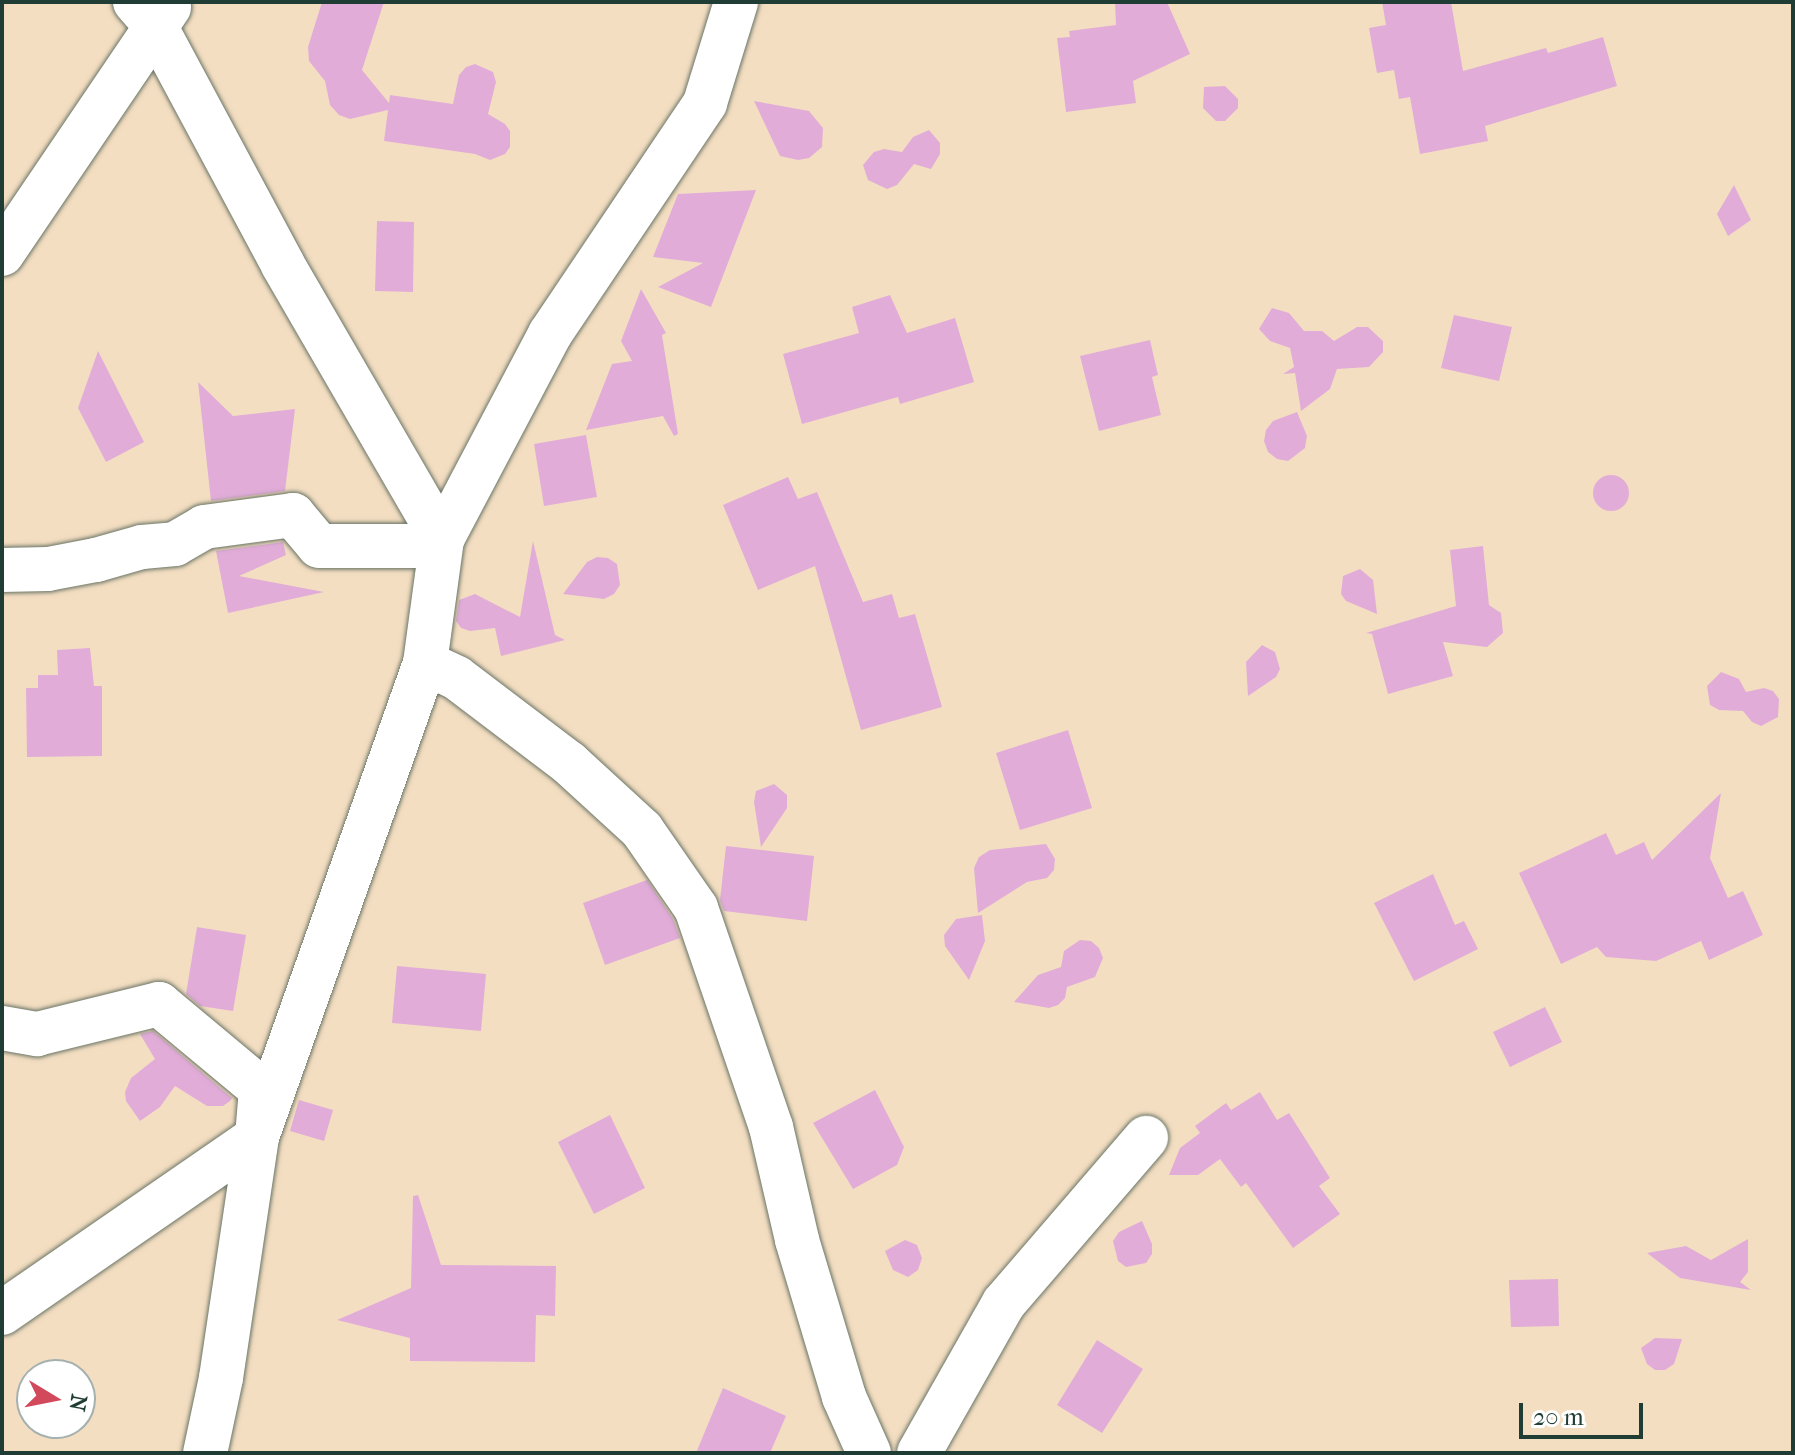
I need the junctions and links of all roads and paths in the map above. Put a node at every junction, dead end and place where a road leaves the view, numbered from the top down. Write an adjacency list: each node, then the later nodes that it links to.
1 (736, 2): 4 (street)
2 (154, 9): 3 (street); 4 (street)
3 (2, 254)
4 (442, 539): 5 (street); 6 (street)
5 (2, 570)
6 (425, 663): 8 (street); 12 (street)
7 (2, 1028): 8 (street)
8 (257, 1137): 10 (street); 11 (street)
9 (1146, 1138): 13 (street)
10 (2, 1313)
11 (205, 1453)
12 (869, 1453)
13 (919, 1453)

